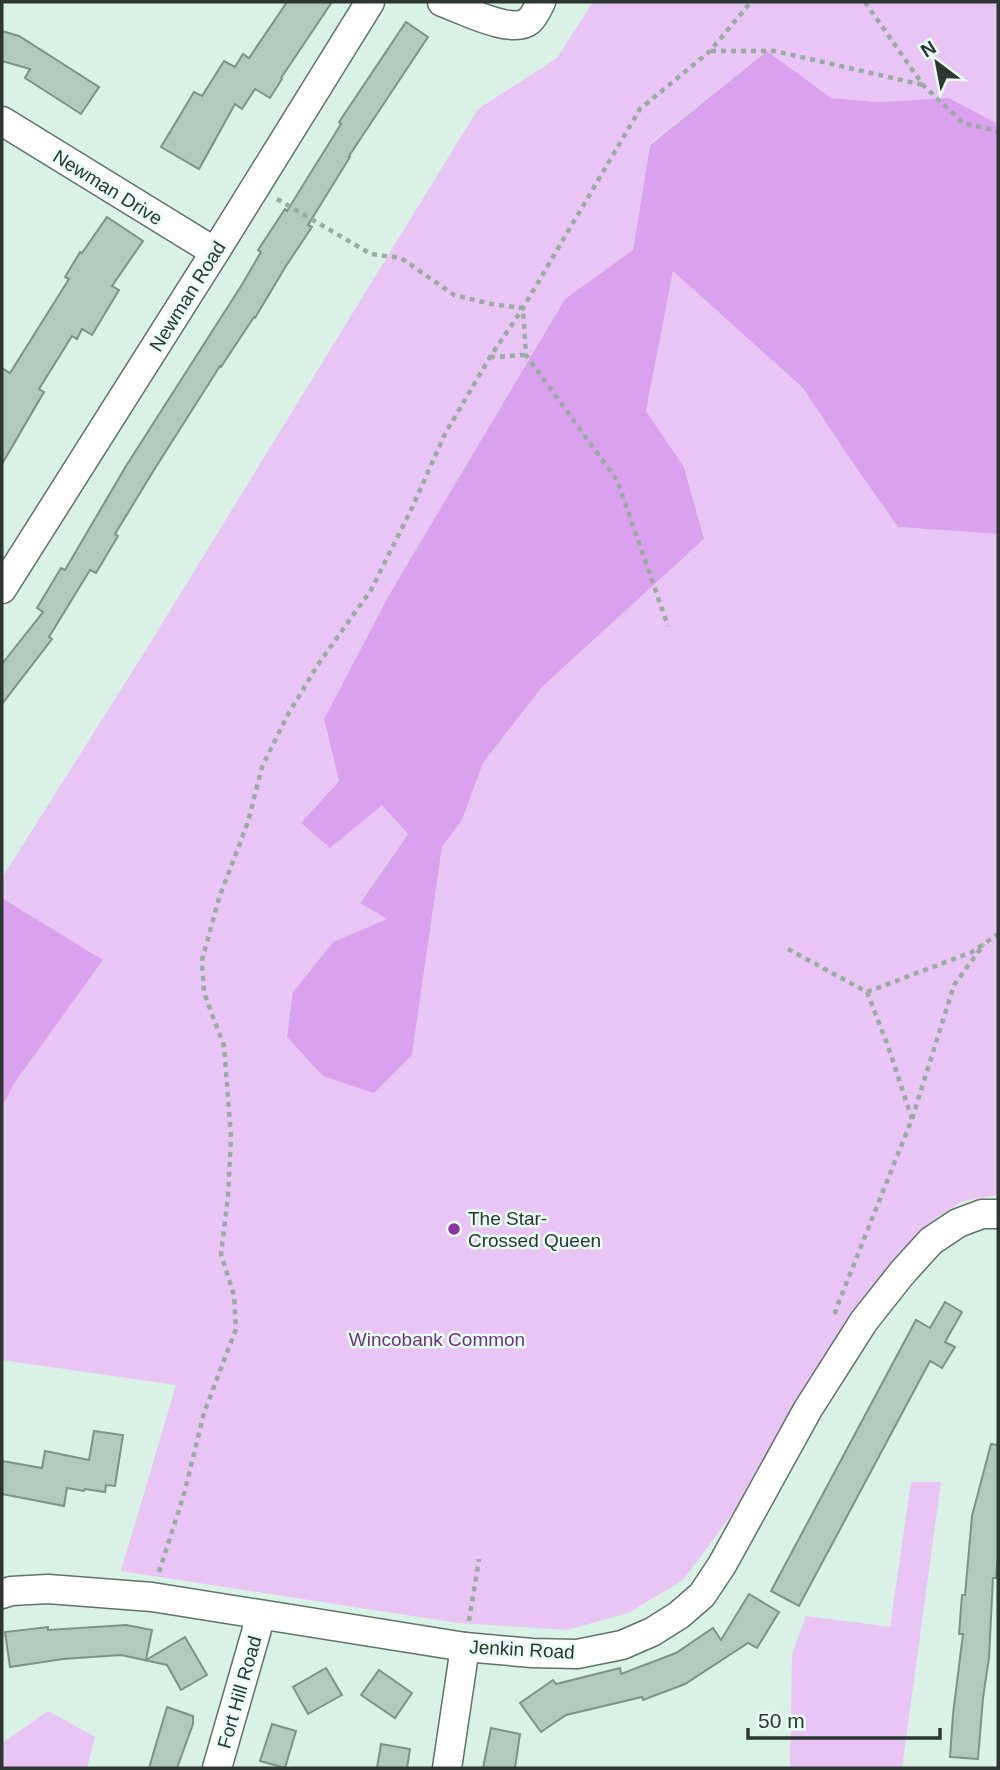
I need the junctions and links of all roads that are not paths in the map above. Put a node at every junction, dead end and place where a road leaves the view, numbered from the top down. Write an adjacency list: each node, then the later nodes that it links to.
1 (370, 2): 5 (street, Newman Road)
2 (442, 2): 3 (street)
3 (541, 2)
4 (2, 121): 5 (street, Newman Drive)
5 (215, 252): 6 (street, Newman Road)
6 (2, 589)
7 (998, 1214): 10 (street, Jenkin Road)
8 (2, 1594): 9 (street, Jenkin Road)
9 (261, 1615): 10 (street, Jenkin Road); 11 (street, Fort Hill Road)
10 (465, 1647): 12 (street)
11 (217, 1768)
12 (447, 1768)

